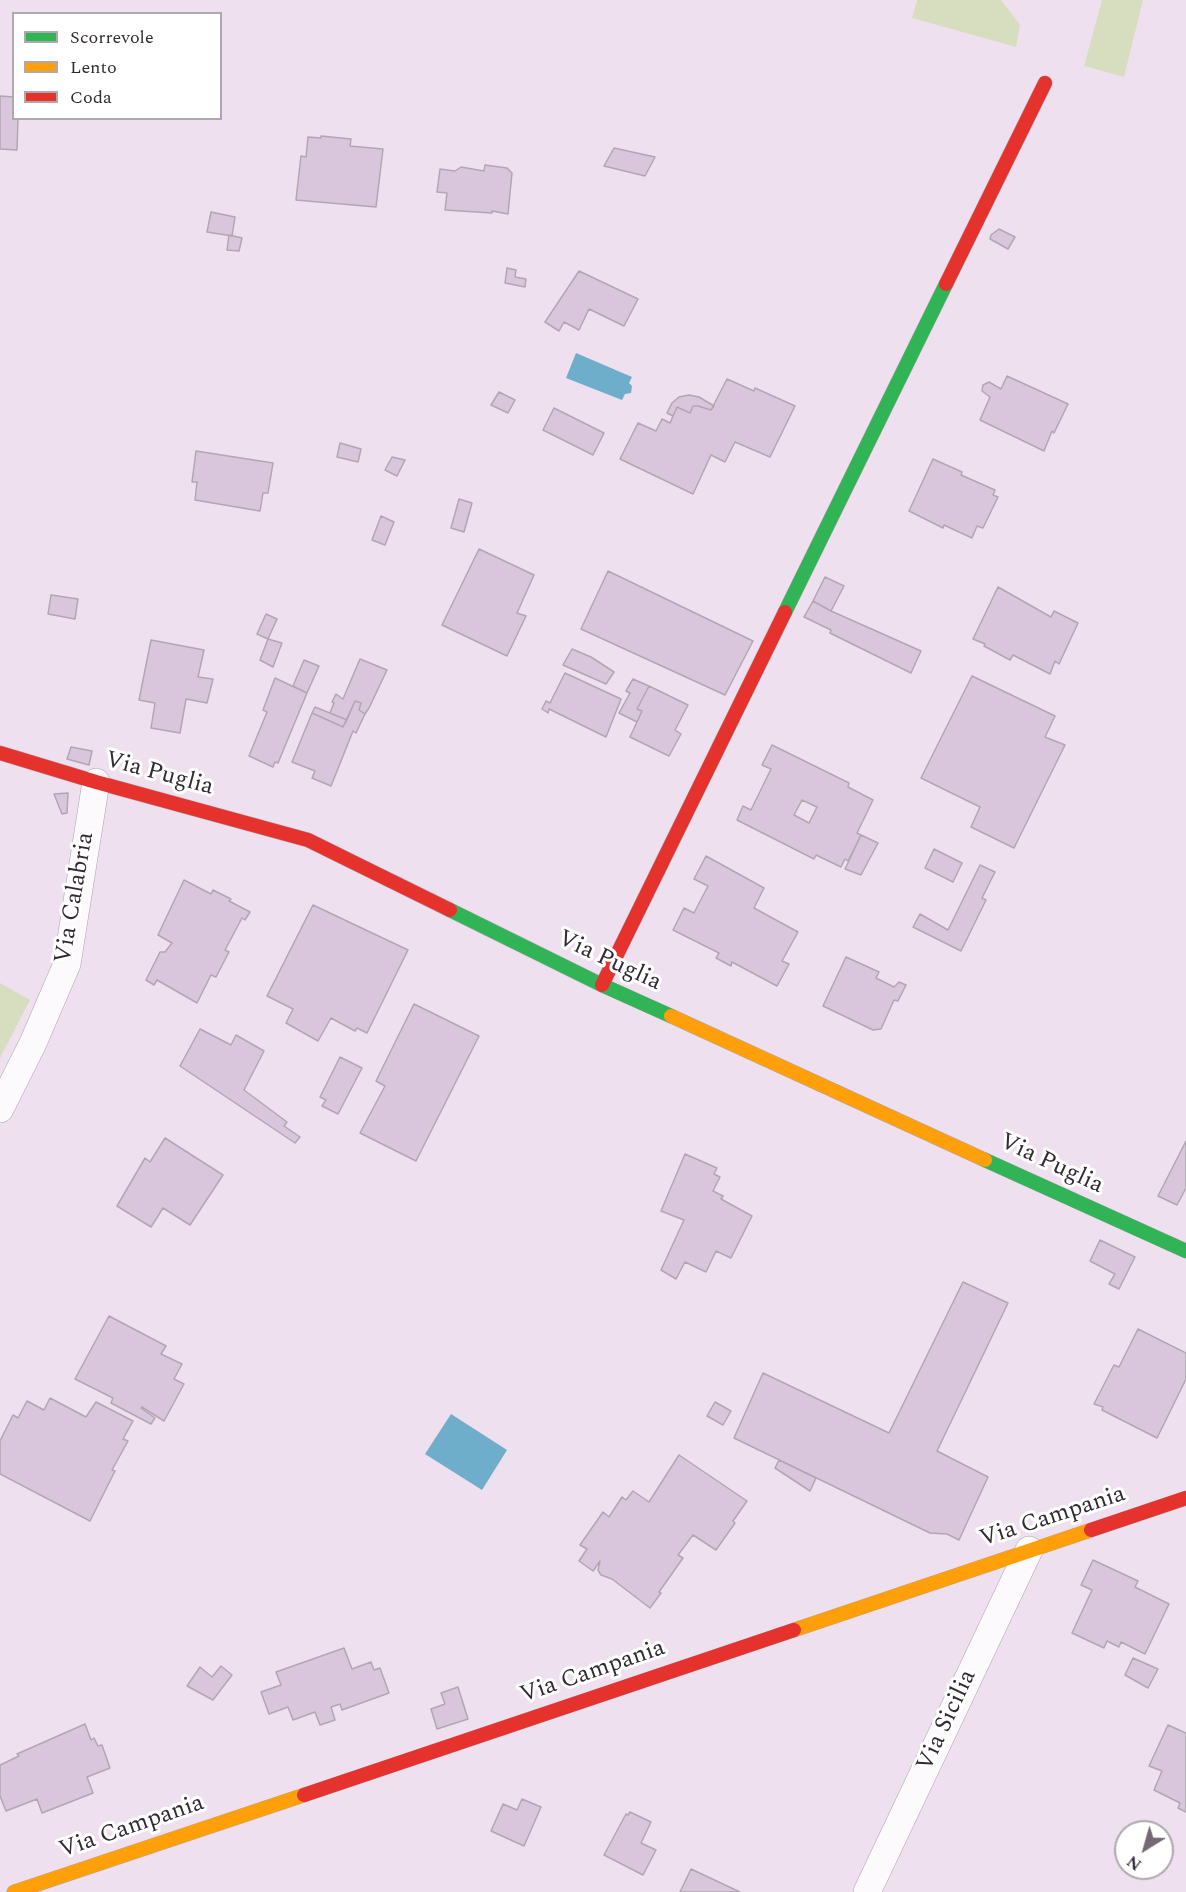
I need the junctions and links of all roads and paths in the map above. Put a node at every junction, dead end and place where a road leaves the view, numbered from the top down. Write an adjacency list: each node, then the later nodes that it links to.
1 (1045, 83): 4 (street)
2 (0, 753): 3 (street, Via Puglia)
3 (96, 782): 4 (street, Via Puglia); 5 (street, Via Calabria)
4 (602, 985): 6 (street, Via Puglia)
5 (0, 1108)
6 (1186, 1251)
7 (1186, 1498): 8 (street, Via Campania)
8 (1029, 1550): 9 (street, Via Campania); 10 (street, Via Sicilia)
9 (14, 1892)
10 (867, 1892)

